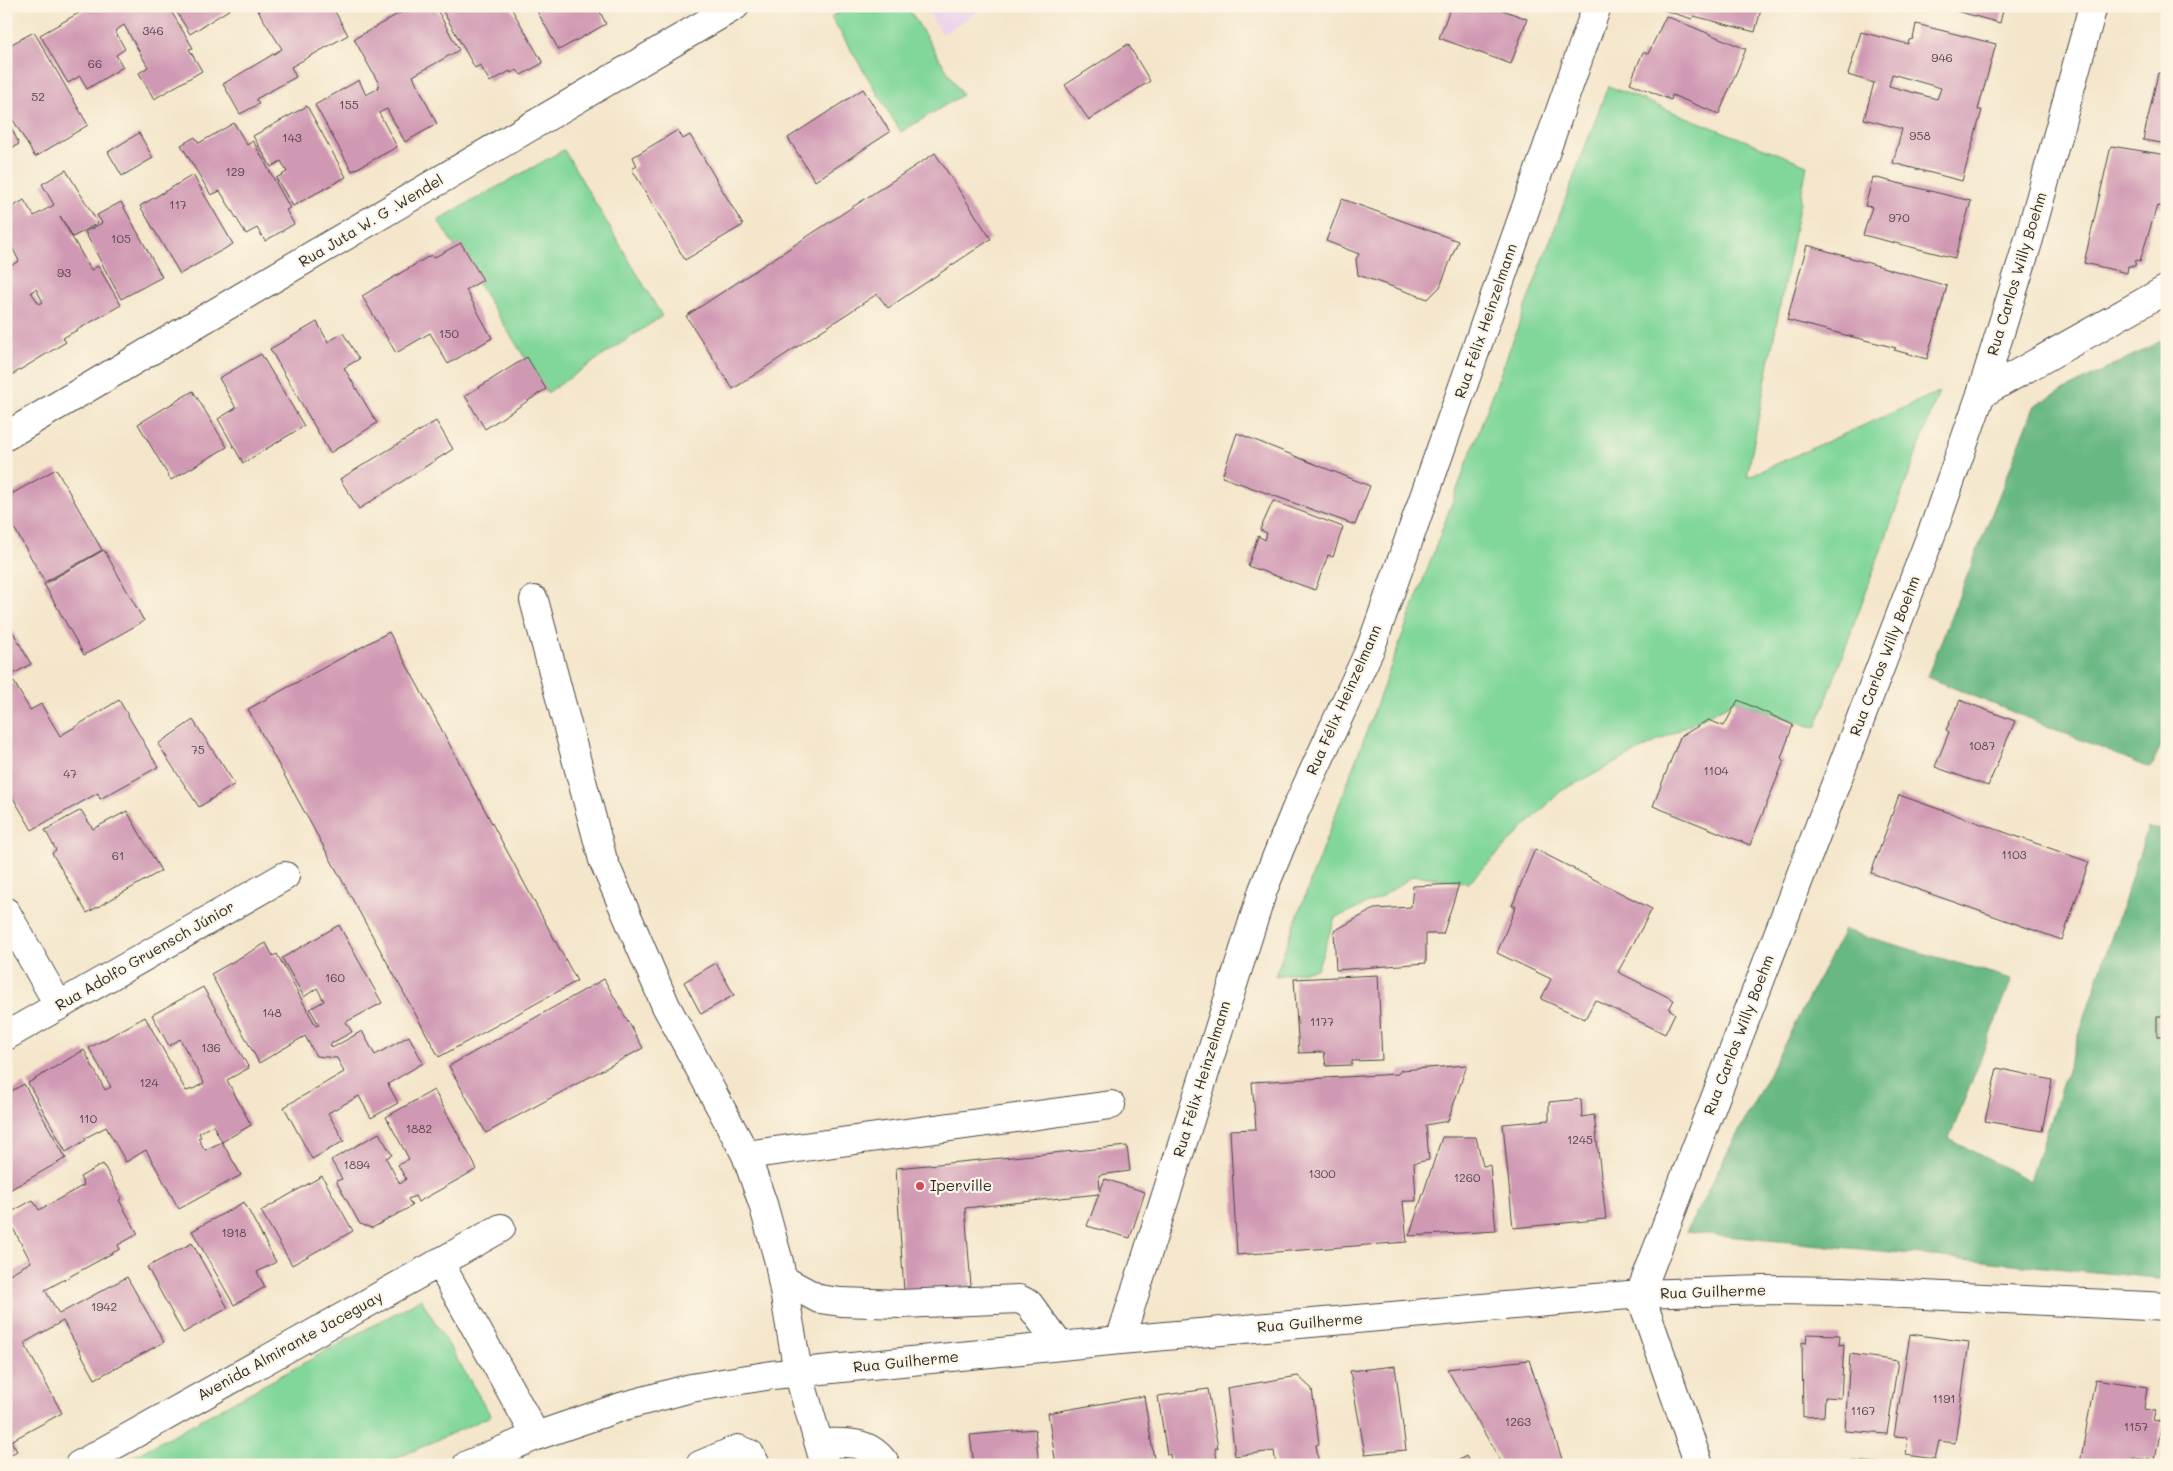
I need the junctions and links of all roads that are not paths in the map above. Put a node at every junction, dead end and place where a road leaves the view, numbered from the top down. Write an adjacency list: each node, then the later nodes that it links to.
1 (735, 6): 6 (street, Rua Juta W. G .Wendel)
2 (1597, 6): 19 (street, Rua Félix Heinzelmann)
3 (2093, 6): 5 (street, Rua Carlos Willy Boehm)
4 (2167, 289): 5 (street)
5 (1981, 394): 17 (street, Rua Carlos Willy Boehm)
6 (6, 436)
7 (534, 600): 13 (street)
8 (284, 876): 10 (street, Rua Adolfo Gruensch Júnior)
9 (6, 912): 10 (street)
10 (59, 1006): 11 (street, Rua Adolfo Gruensch Júnior)
11 (6, 1036)
12 (1111, 1105): 13 (street)
13 (746, 1155): 16 (street)
14 (501, 1228): 15 (street, Avenida Almirante Jaceguay)
15 (440, 1262): 22 (street); 24 (street, Avenida Almirante Jaceguay)
16 (782, 1278): 20 (street); 21 (street)
17 (1640, 1294): 18 (street, Rua Guilherme); 19 (street, Rua Guilherme); 29 (street)
18 (2167, 1307)
19 (1120, 1340): 20 (street, Rua Guilherme)
20 (1060, 1346): 21 (street, Rua Guilherme)
21 (798, 1372): 22 (street, Rua Guilherme); 23 (street)
22 (536, 1436): 25 (street, Rua Guilherme)
23 (822, 1454): 28 (street)
24 (79, 1465)
25 (467, 1465)
26 (700, 1465): 27 (street)
27 (756, 1465)
28 (886, 1465)
29 (1699, 1465)

